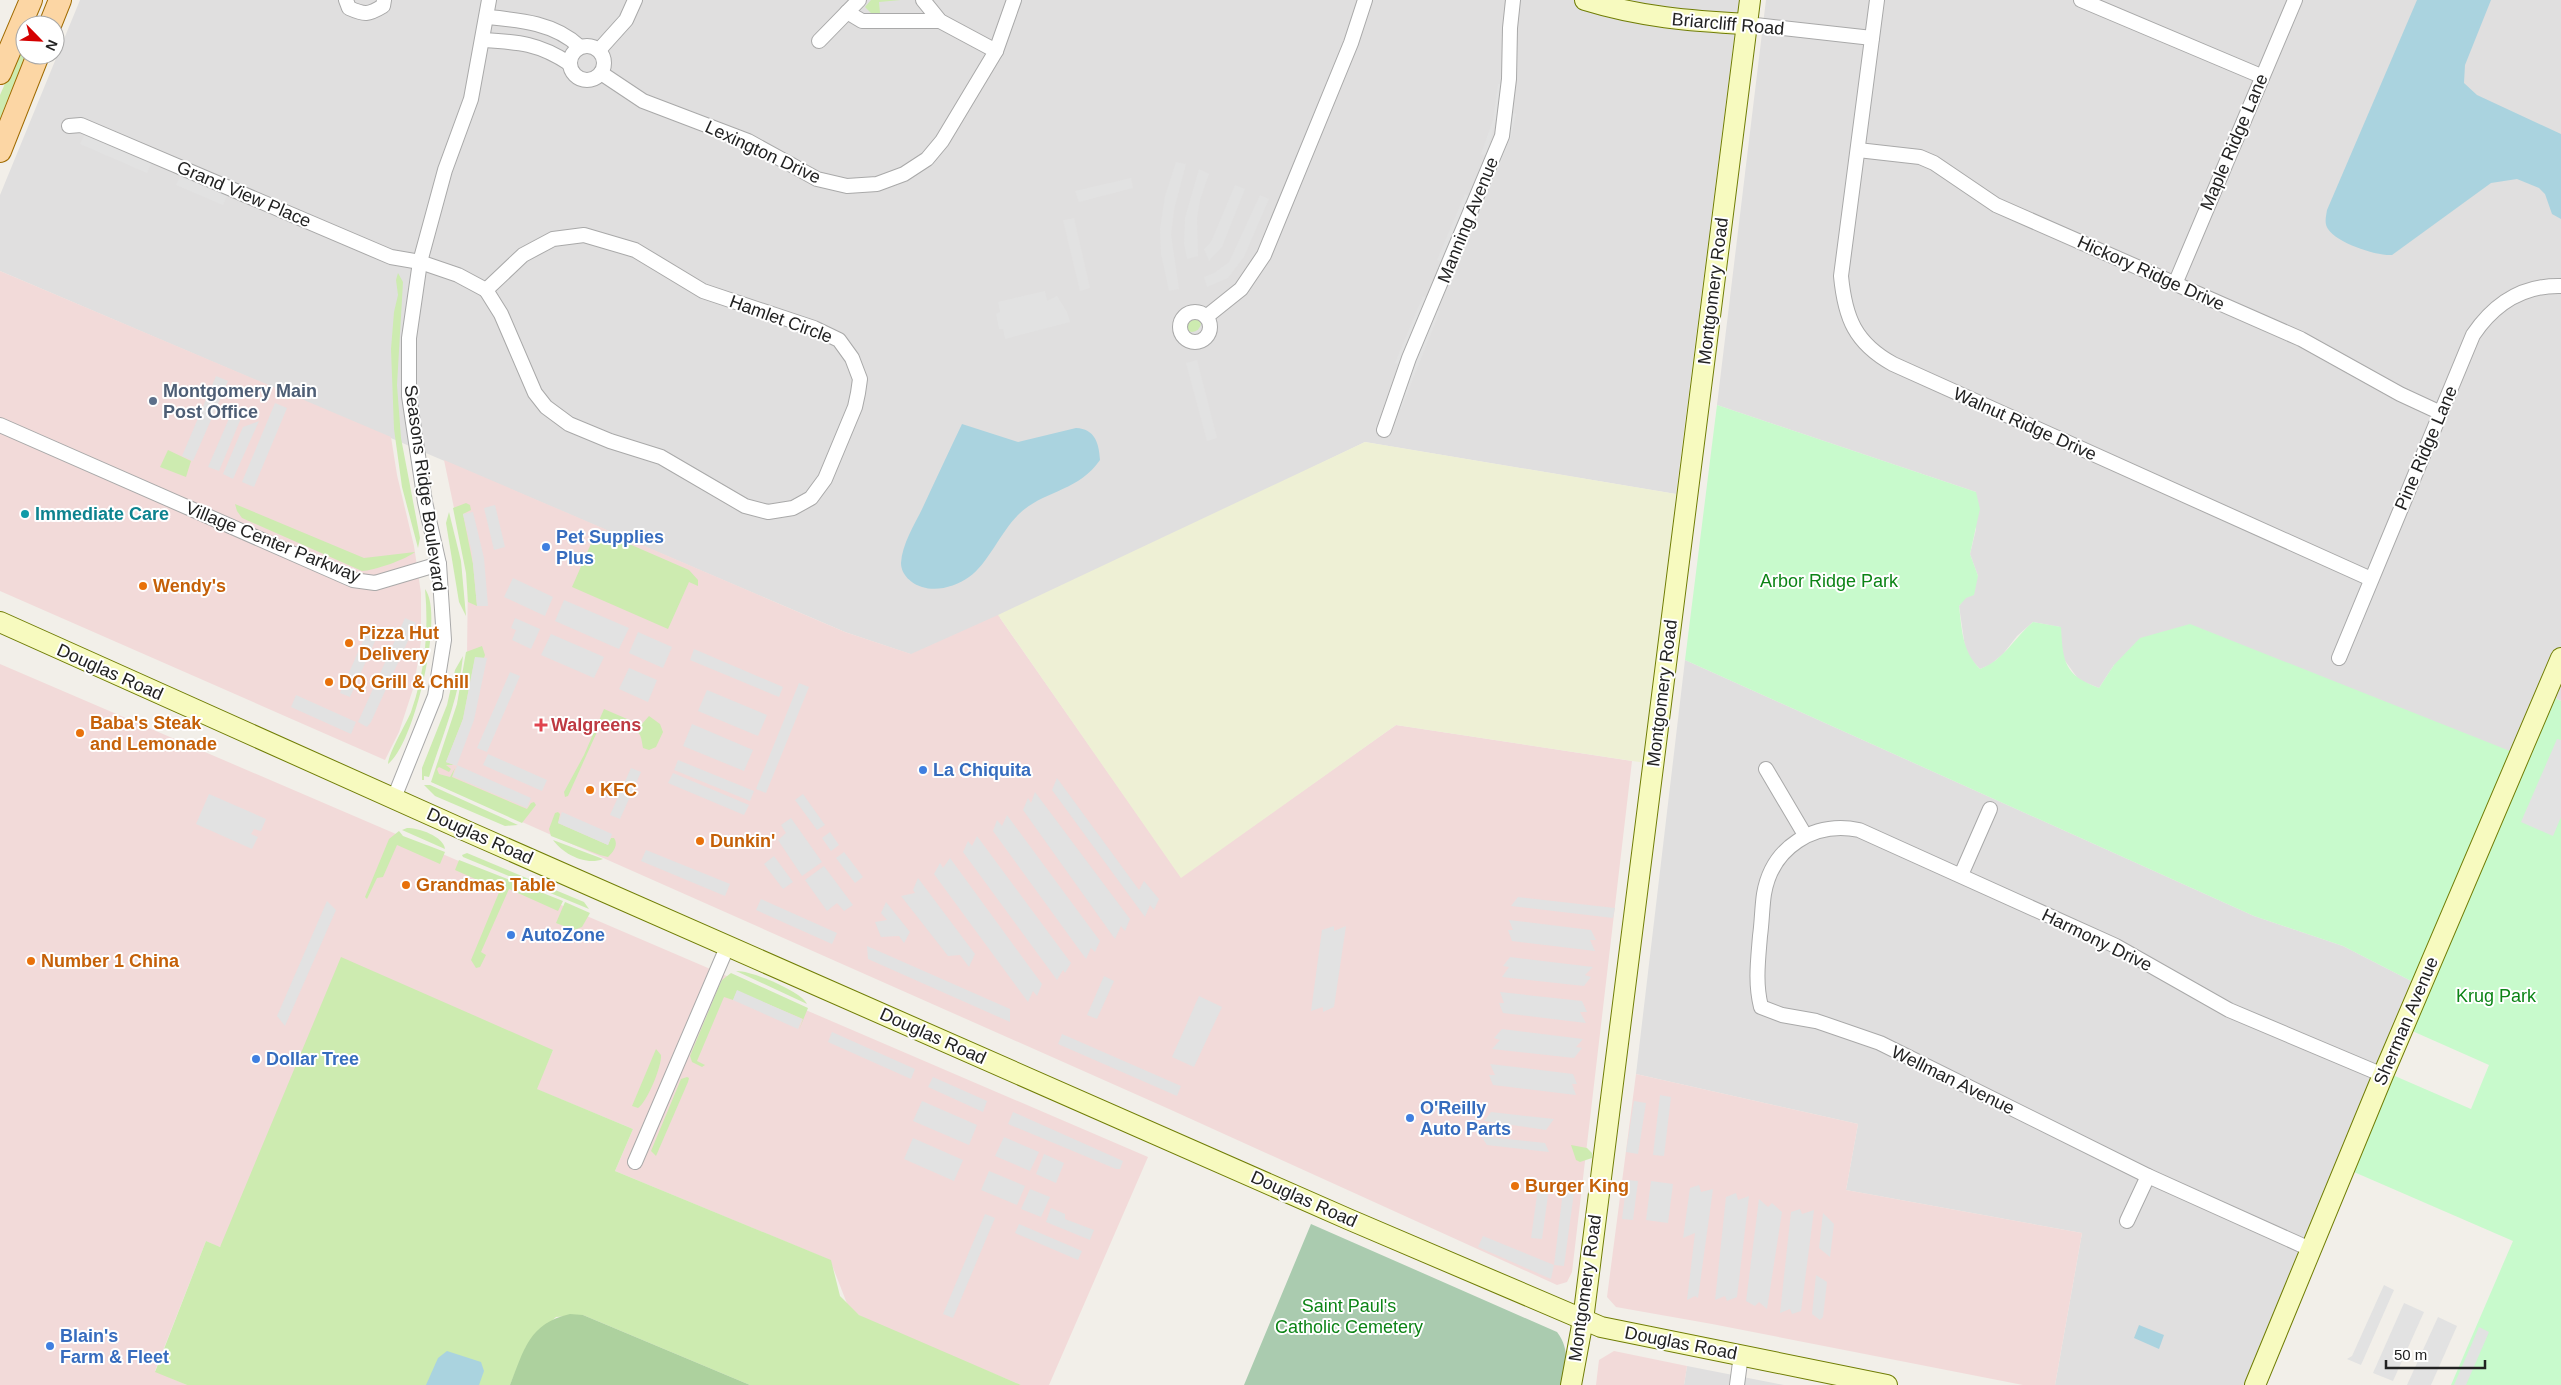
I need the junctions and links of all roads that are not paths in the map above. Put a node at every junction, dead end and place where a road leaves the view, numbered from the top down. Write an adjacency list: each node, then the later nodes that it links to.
1 (31, 0): 30 (main road)
2 (60, 0): 18 (main road)
3 (346, 0): 4 (street)
4 (384, 0)
5 (489, 0): 19 (street, Seasons Ridge Boulevard)
6 (635, 0): 26 (street)
7 (859, 0): 17 (street)
8 (923, 0): 20 (street)
9 (1014, 0): 27 (street, Lexington Drive)
10 (1365, 0): 40 (street)
11 (1513, 0): 43 (street, Manning Avenue)
12 (1585, 0): 21 (street, Briarcliff Road)
13 (1750, 0): 21 (street, Montgomery Road)
14 (1877, 0): 22 (street, Walnut Ridge Drive)
15 (2081, 0): 32 (street)
16 (2295, 0): 32 (street, Maple Ridge Lane)
17 (847, 12): 20 (street); 24 (street)
18 (54, 15)
19 (487, 17): 23 (street, Seasons Ridge Boulevard); 25 (street)
20 (940, 21): 27 (street)
21 (1747, 24): 22 (street, Briarcliff Road); 60 (street, Montgomery Road)
22 (1872, 38): 34 (street, Walnut Ridge Drive)
23 (482, 40): 28 (street); 36 (street, Seasons Ridge Boulevard)
24 (819, 41)
25 (580, 47): 26 (street); 28 (street)
26 (599, 50): 31 (street)
27 (996, 51): 31 (street, Lexington Drive)
28 (570, 64): 31 (street)
29 (34, 65): 35 (main road)
30 (0, 73)
31 (601, 73)
32 (2261, 76): 37 (street, Maple Ridge Lane)
33 (69, 126): 36 (street, Grand View Place)
34 (1858, 150): 37 (street, Hickory Ridge Drive); 45 (street, Walnut Ridge Drive)
35 (0, 151)
36 (420, 262): 39 (street, Hamlet Circle); 44 (street, Seasons Ridge Boulevard)
37 (2176, 284): 41 (street, Hickory Ridge Drive)
38 (2561, 286): 41 (street, Pine Ridge Lane)
39 (486, 290): 39 (street, Hamlet Circle)
40 (1206, 317)
41 (2441, 414): 45 (street, Pine Ridge Lane)
42 (0, 425): 44 (street, Village Center Parkway)
43 (1384, 430)
44 (439, 564): 50 (street, Seasons Ridge Boulevard)
45 (2371, 579): 47 (street, Pine Ridge Lane)
46 (0, 622): 50 (street, Douglas Road)
47 (2339, 658)
48 (2561, 658): 55 (street, Sherman Avenue)
49 (1766, 769): 52 (street)
50 (394, 798): 54 (street, Douglas Road)
51 (1990, 809): 53 (street)
52 (1805, 835): 53 (street, Harmony Drive); 57 (street, Wellman Avenue)
53 (1961, 876): 55 (street, Harmony Drive)
54 (728, 945): 56 (street); 60 (street, Douglas Road)
55 (2383, 1074): 59 (street, Sherman Avenue)
56 (635, 1162)
57 (2148, 1176): 58 (street); 59 (street, Wellman Avenue)
58 (2127, 1220)
59 (2310, 1249): 66 (street, Sherman Avenue)
60 (1583, 1320): 61 (street, Douglas Road); 63 (street, Montgomery Road)
61 (1741, 1355): 62 (street, Douglas Road); 64 (street)
62 (1860, 1382): 65 (street, Douglas Road)
63 (1571, 1385)
64 (1737, 1385)
65 (1887, 1385)
66 (2255, 1385)

